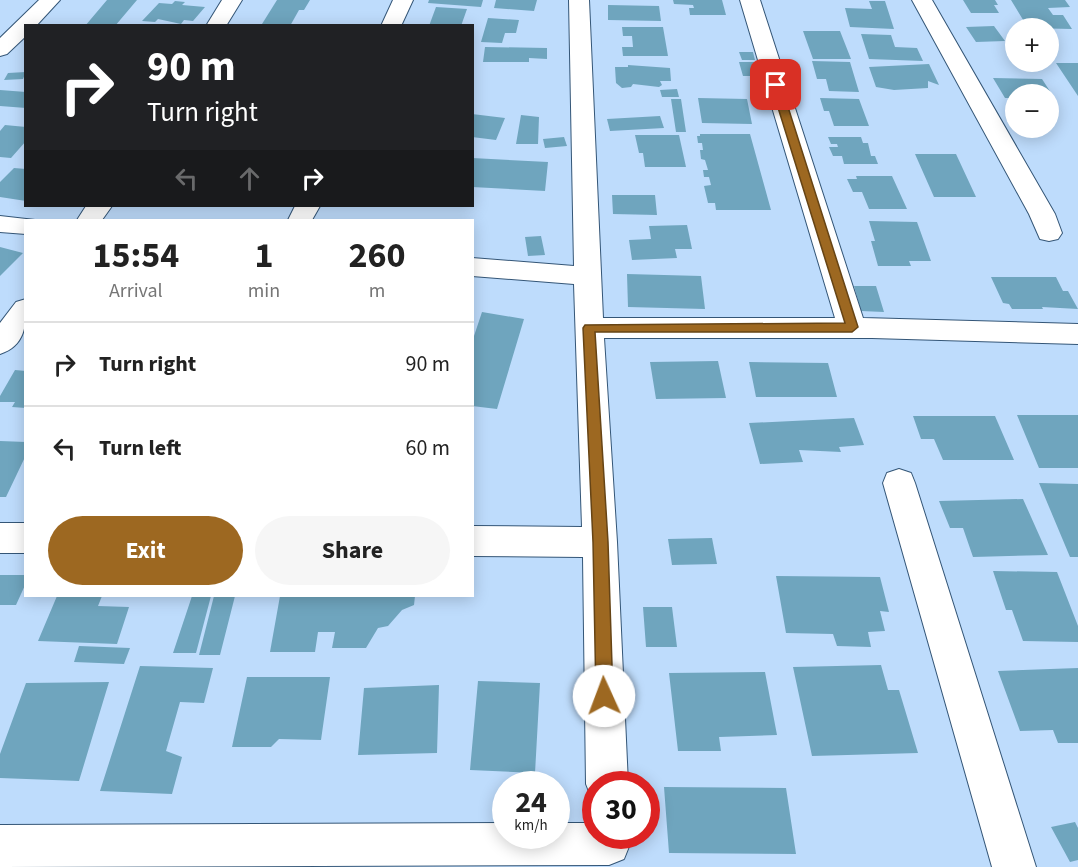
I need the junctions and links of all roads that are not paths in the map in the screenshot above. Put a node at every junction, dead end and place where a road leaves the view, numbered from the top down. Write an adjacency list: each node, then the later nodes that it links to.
1 (50, 0): 7 (street)
2 (232, 0): 8 (street)
3 (403, 0): 9 (street)
4 (579, 0): 16 (street)
5 (750, 0): 18 (street)
6 (922, 0): 14 (street)
7 (26, 24)
8 (217, 24)
9 (392, 24)
10 (24, 26): 11 (street)
11 (0, 50)
12 (0, 224): 13 (street)
13 (24, 226)
14 (1049, 232)
15 (474, 267): 16 (street)
16 (587, 276): 19 (street)
17 (24, 312): 21 (street)
18 (852, 327): 19 (street); 20 (street)
19 (589, 328): 26 (street)
20 (1078, 334)
21 (0, 344)
22 (899, 483): 30 (street)
23 (0, 538): 24 (street)
24 (24, 538)
25 (474, 541): 26 (street)
26 (600, 542): 27 (street)
27 (607, 771)
28 (0, 846): 29 (street)
29 (582, 849)
30 (1014, 867)

